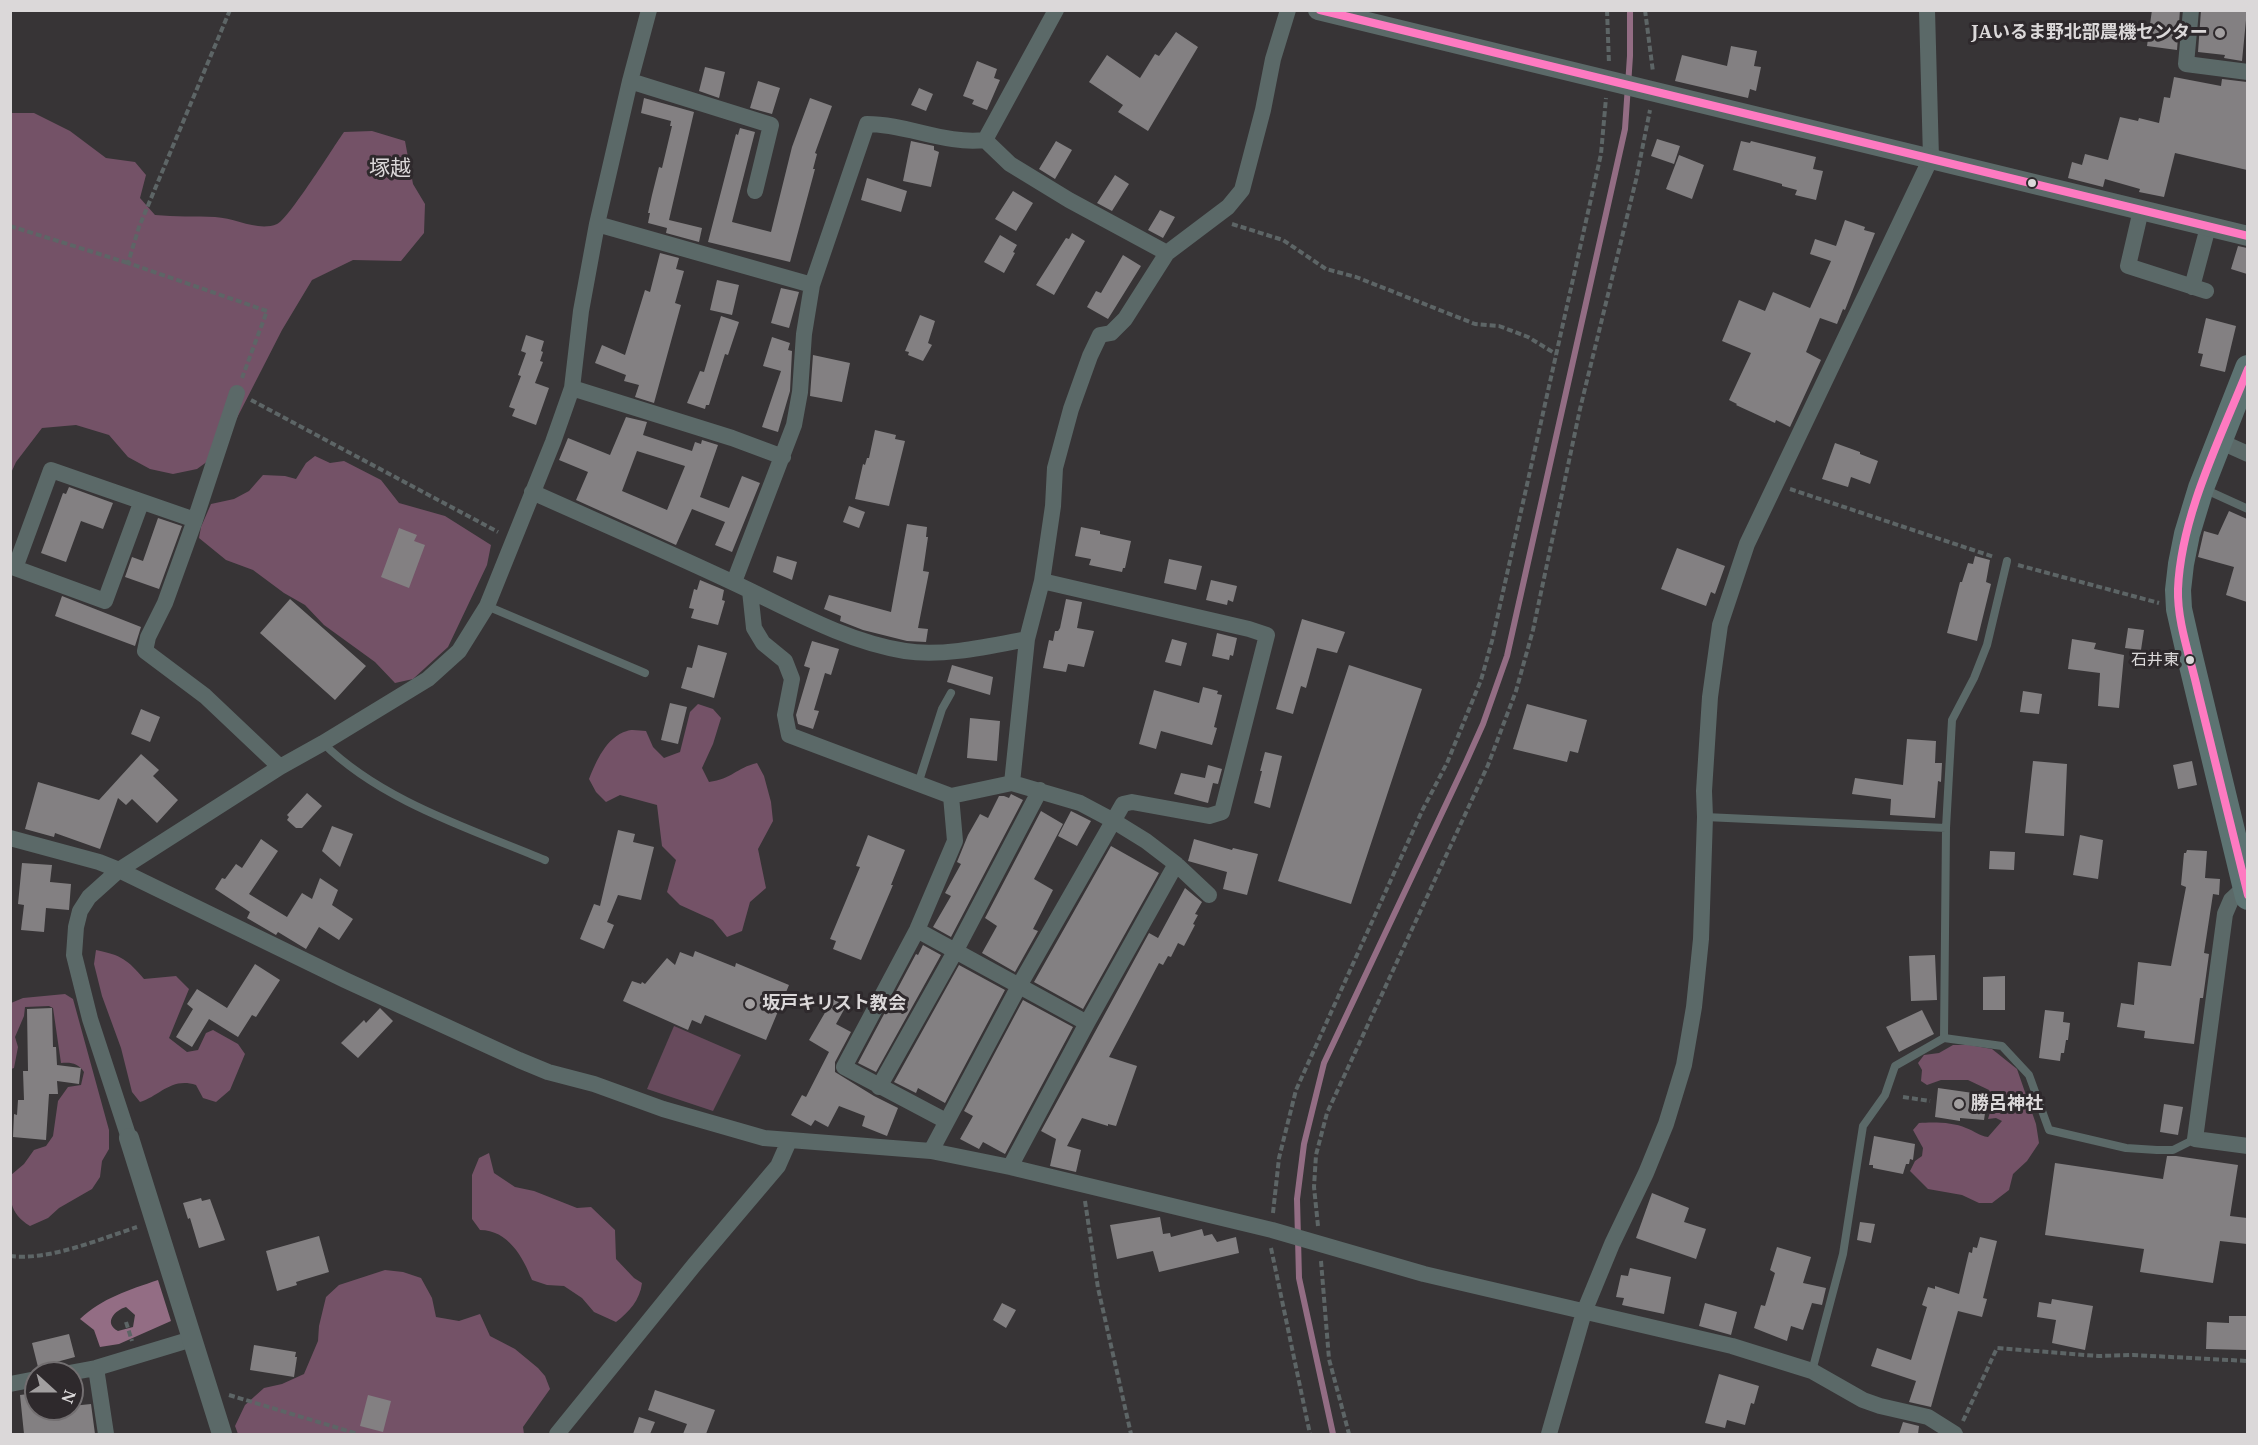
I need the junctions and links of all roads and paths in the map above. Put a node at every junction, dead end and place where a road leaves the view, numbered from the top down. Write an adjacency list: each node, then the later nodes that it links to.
1 (230, 10): 24 (path)
2 (649, 10): 12 (street)
3 (1056, 10): 14 (street)
4 (1288, 10): 18 (street)
5 (1318, 10): 11 (street)
6 (1607, 10): 11 (path)
7 (1645, 10): 13 (path)
8 (1926, 10): 15 (street)
9 (2191, 10): 10 (street)
10 (2247, 72)
11 (1610, 80): 13 (street); 26 (path)
12 (630, 81): 16 (street); 19 (street)
13 (1648, 89): 15 (street); 82 (path)
14 (985, 140): 23 (street); 25 (street)
15 (1931, 159): 17 (street); 33 (street)
16 (755, 191)
17 (2141, 210): 21 (street); 21 (street)
18 (1214, 218): 23 (street); 26 (path)
19 (597, 224): 25 (street); 28 (street)
20 (10, 226): 24 (path)
21 (2208, 227): 22 (street)
22 (2247, 236)
23 (1167, 253): 41 (street)
24 (128, 263): 29 (path)
25 (812, 285): 32 (street)
26 (1557, 354): 81 (path)
27 (2247, 368): 30 (main road)
28 (572, 388): 32 (street); 35 (street)
29 (237, 393): 38 (street); 39 (path)
30 (2219, 441): 31 (street); 34 (main road)
31 (2247, 454)
32 (783, 457): 42 (street)
33 (1776, 484): 40 (path); 55 (street)
34 (2201, 488): 37 (lane); 45 (main road)
35 (532, 492): 39 (street); 42 (street)
36 (141, 503): 36 (street); 38 (street)
37 (2247, 509)
38 (195, 520): 50 (street)
39 (513, 540): 44 (street)
40 (2007, 561): 45 (path); 57 (lane)
41 (1042, 581): 46 (street); 56 (street)
42 (734, 582): 43 (street)
43 (750, 591): 46 (street); 52 (street)
44 (487, 606): 47 (lane); 49 (street)
45 (2180, 609): 62 (main road)
46 (1027, 639): 51 (street)
47 (645, 673)
48 (951, 693): 52 (lane)
49 (323, 743): 50 (street); 59 (lane)
50 (280, 767): 61 (street)
51 (1012, 783): 53 (street); 54 (street)
52 (918, 784): 54 (street)
53 (1040, 790): 56 (street); 65 (street)
54 (951, 796): 64 (street)
55 (1705, 817): 57 (lane); 84 (street)
56 (1112, 820): 60 (street); 66 (street)
57 (1947, 828): 68 (lane)
58 (10, 838): 61 (street)
59 (545, 860)
60 (1176, 864): 63 (street); 67 (street)
61 (119, 870): 73 (street); 75 (street)
62 (2246, 892): 74 (street)
63 (1209, 895)
64 (917, 930): 65 (street); 69 (street)
65 (956, 950): 66 (street); 69 (street)
66 (1019, 986): 67 (street); 72 (street)
67 (1087, 1023): 78 (street)
68 (1944, 1038): 74 (lane); 91 (lane)
69 (879, 1087): 72 (street)
70 (1903, 1097): 71 (path)
71 (1930, 1101)
72 (946, 1121): 77 (street)
73 (129, 1138): 80 (street)
74 (2195, 1139): 76 (street)
75 (789, 1141): 77 (street); 97 (street)
76 (2247, 1146)
77 (931, 1151): 78 (street)
78 (1010, 1167): 79 (street)
79 (1082, 1185): 81 (street); 98 (path)
80 (155, 1222): 83 (path); 86 (street)
81 (1272, 1230): 82 (street); 99 (path)
82 (1319, 1243): 84 (street); 100 (path)
83 (10, 1256)
84 (1584, 1312): 91 (street); 101 (street)
85 (126, 1322): 87 (path)
86 (192, 1339): 89 (street); 95 (street)
87 (133, 1345)
88 (2247, 1361): 93 (path)
89 (96, 1368): 90 (street); 94 (street)
90 (84, 1370)
91 (1812, 1371): 93 (street)
92 (224, 1393): 96 (path)
93 (1959, 1429)
94 (106, 1434)
95 (222, 1434)
96 (358, 1434)
97 (557, 1434)
98 (1131, 1434)
99 (1311, 1434)
100 (1349, 1434)
101 (1549, 1434)

